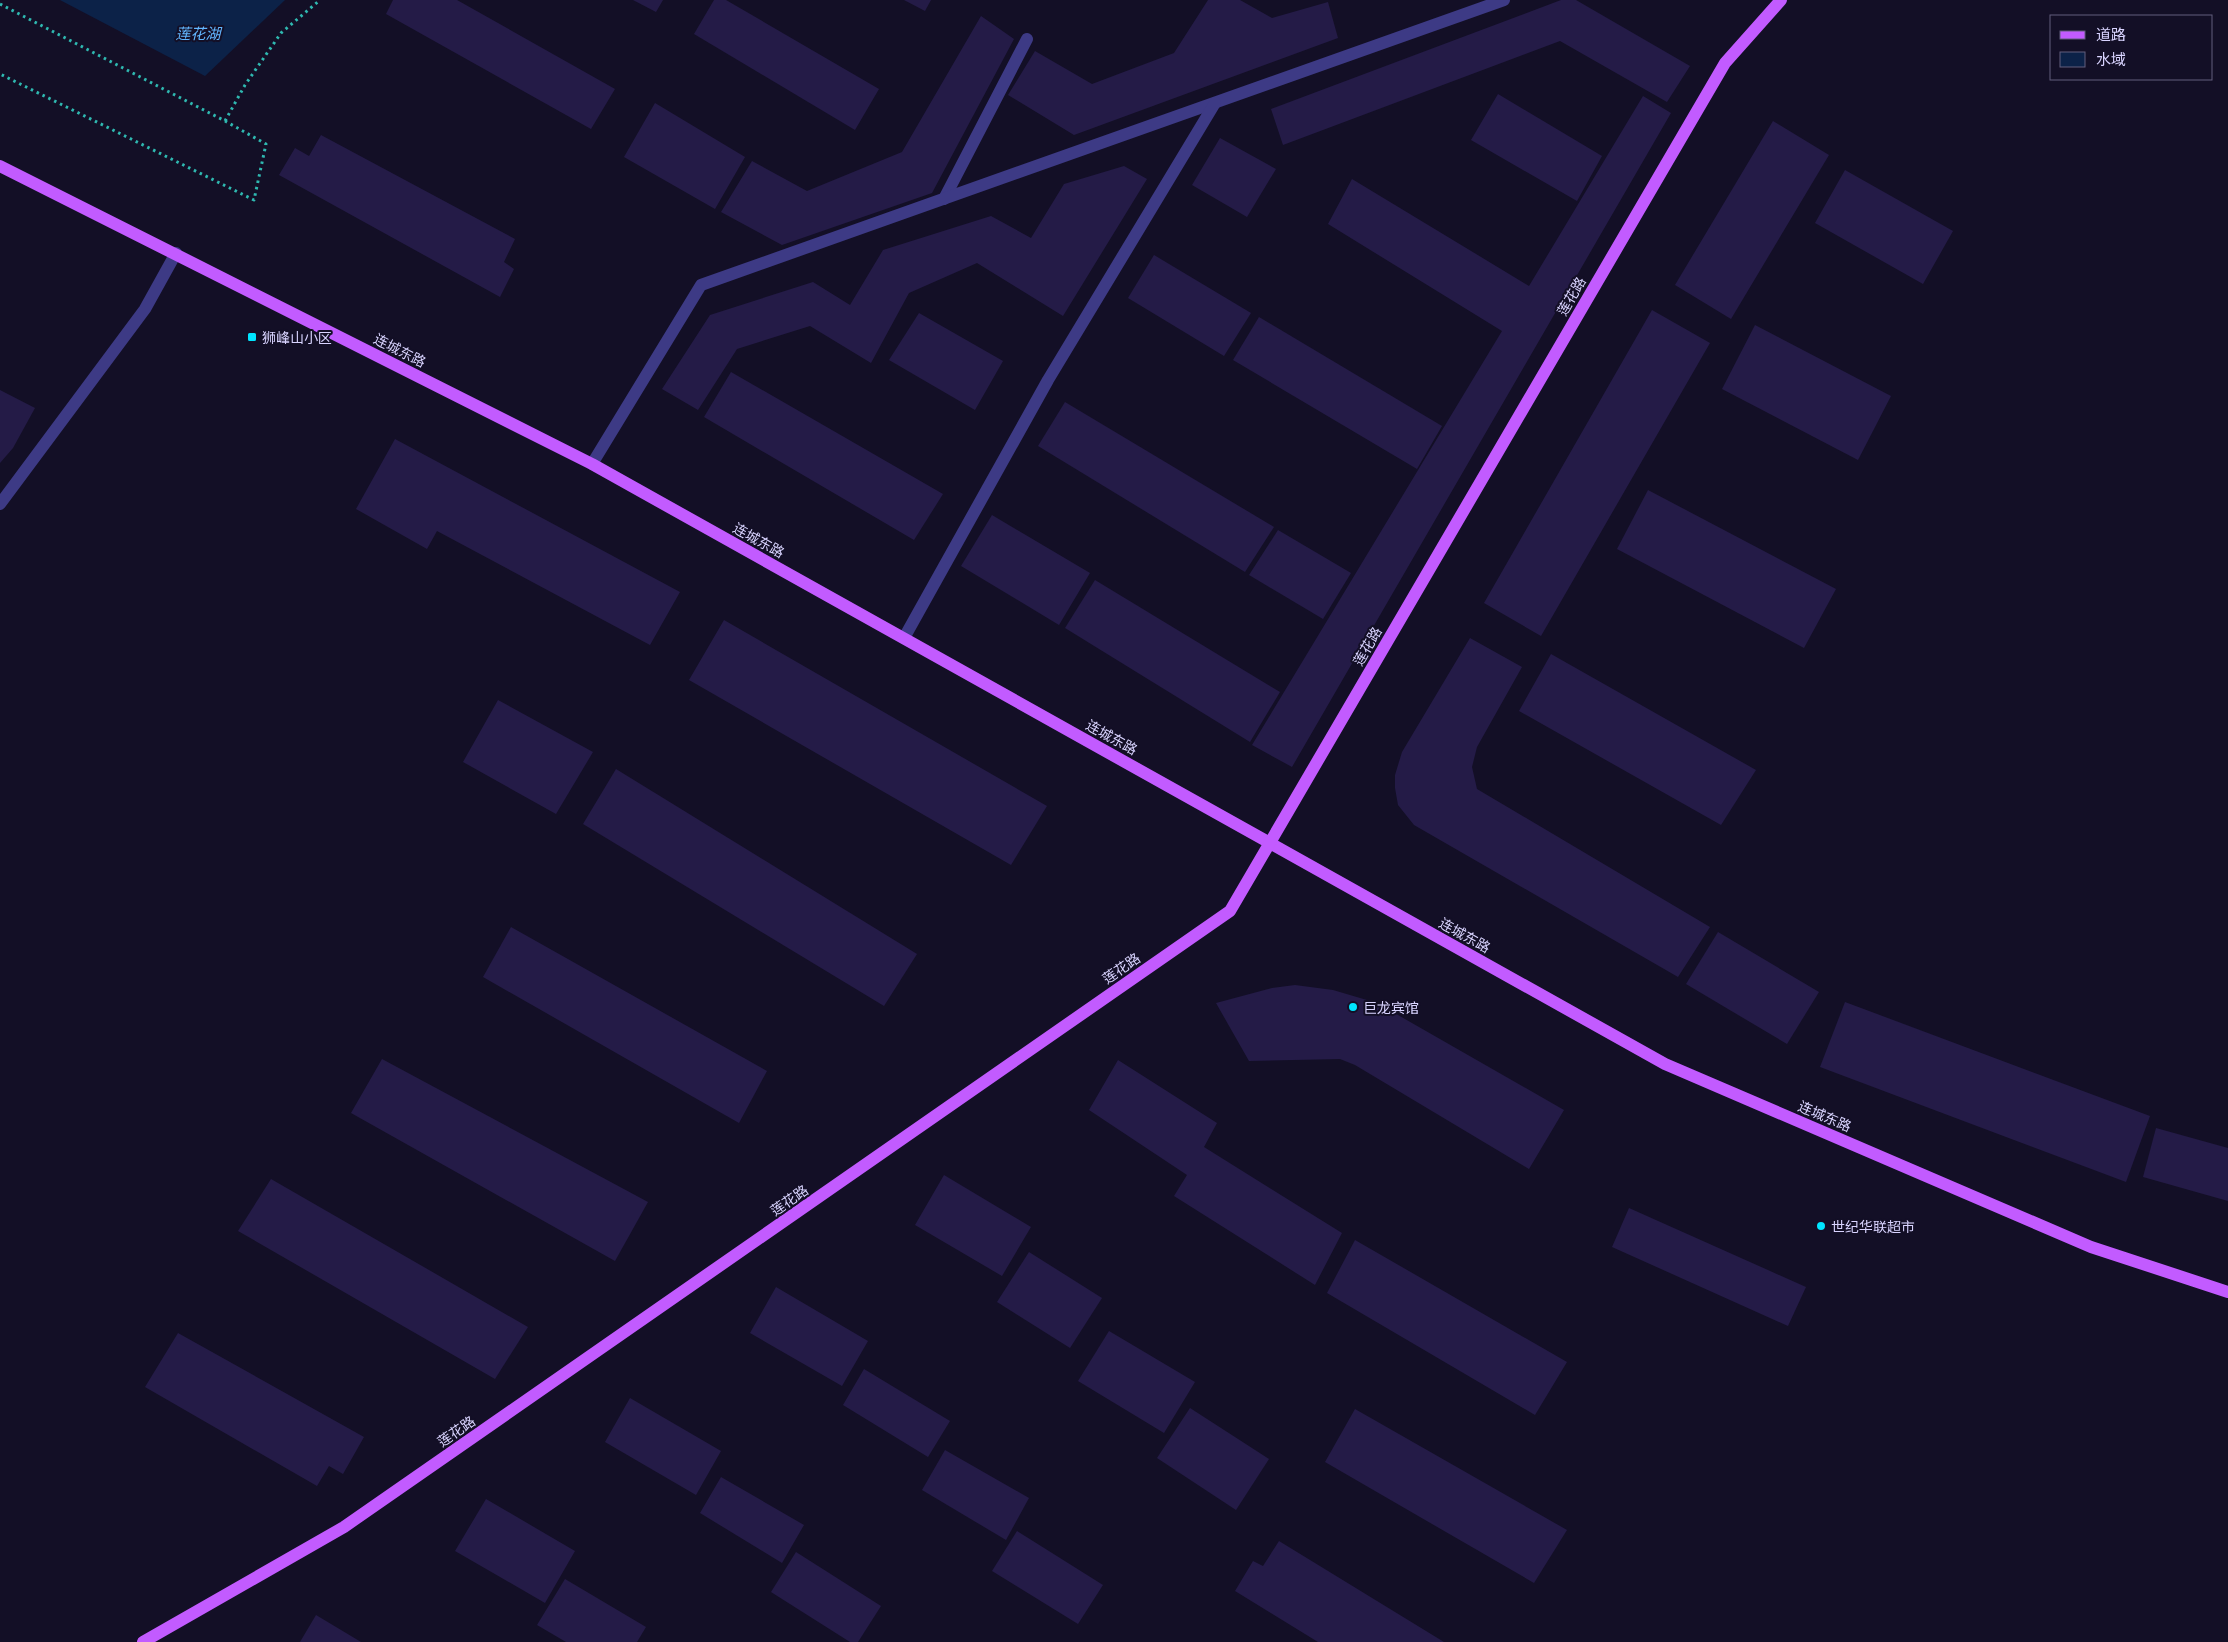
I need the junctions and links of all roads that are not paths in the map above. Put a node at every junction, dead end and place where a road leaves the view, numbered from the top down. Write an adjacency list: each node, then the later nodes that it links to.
1 (1504, 0): 4 (lane)
2 (1781, 0): 11 (main road, 莲花路)
3 (1027, 39): 6 (lane)
4 (1215, 103): 6 (lane); 10 (lane)
5 (0, 166): 7 (main road, 连城东路)
6 (944, 199): 8 (lane)
7 (176, 253): 8 (main road, 连城东路); 9 (lane)
8 (592, 464): 10 (main road, 连城东路)
9 (0, 504)
10 (904, 638): 11 (main road, 连城东路)
11 (1270, 843): 12 (main road, 连城东路); 13 (main road, 莲花路)
12 (2228, 1292)
13 (143, 1642)

